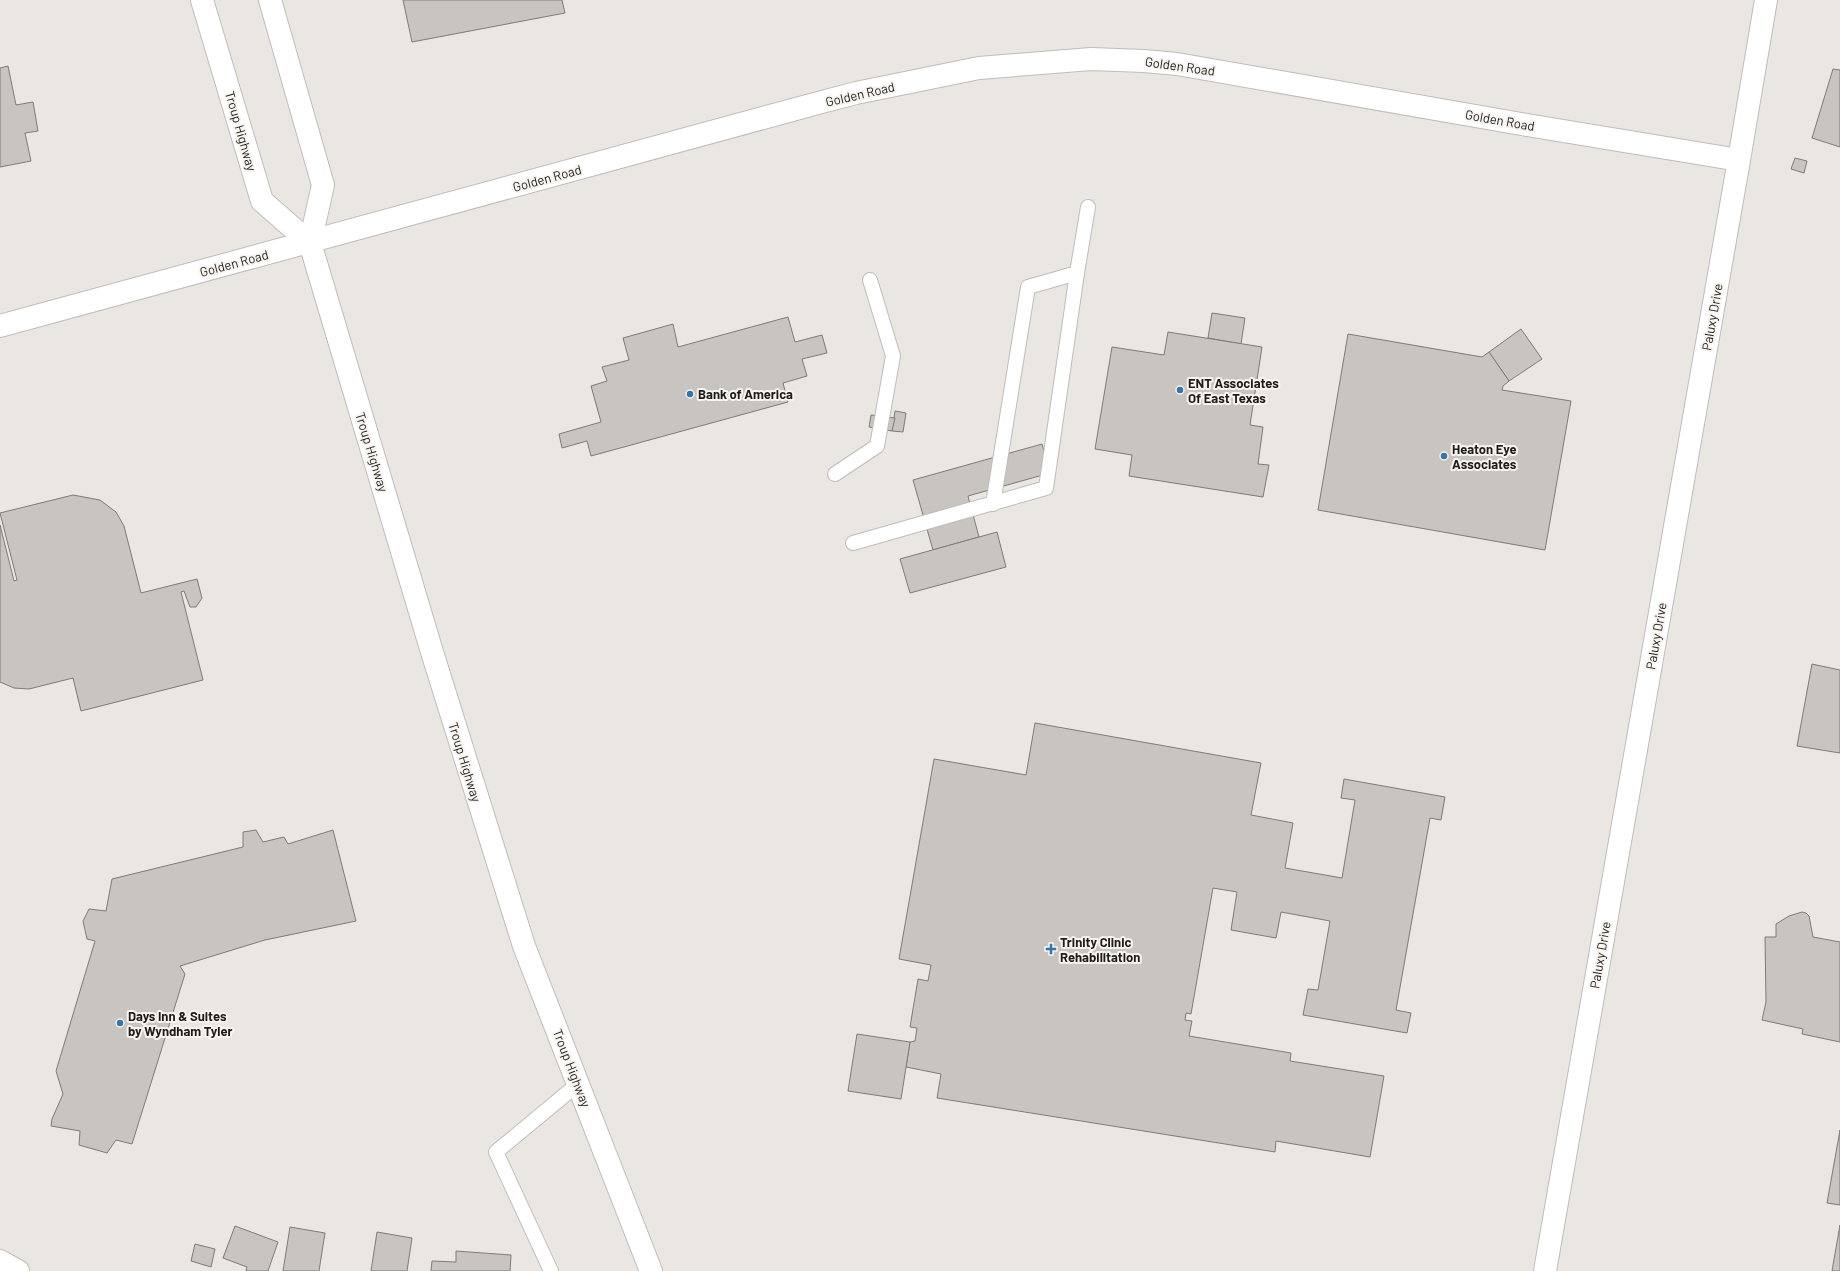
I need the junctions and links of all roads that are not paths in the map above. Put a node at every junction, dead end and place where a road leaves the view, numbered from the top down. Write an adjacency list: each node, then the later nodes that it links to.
1 (202, 0): 6 (street, Troup Highway)
2 (270, 0): 6 (street)
3 (1766, 0): 4 (street, Paluxy Drive)
4 (1739, 160): 6 (street, Golden Road); 18 (street, Paluxy Drive)
5 (1088, 207): 7 (lane)
6 (310, 243): 9 (street, Golden Road); 13 (street, Troup Highway)
7 (1077, 273): 11 (lane); 11 (lane)
8 (870, 280): 10 (lane)
9 (0, 326)
10 (835, 474)
11 (993, 504): 12 (lane)
12 (853, 543)
13 (578, 1084): 16 (lane); 17 (street, Troup Highway)
14 (0, 1260): 15 (street)
15 (18, 1271)
16 (551, 1271)
17 (651, 1271)
18 (1545, 1271)

